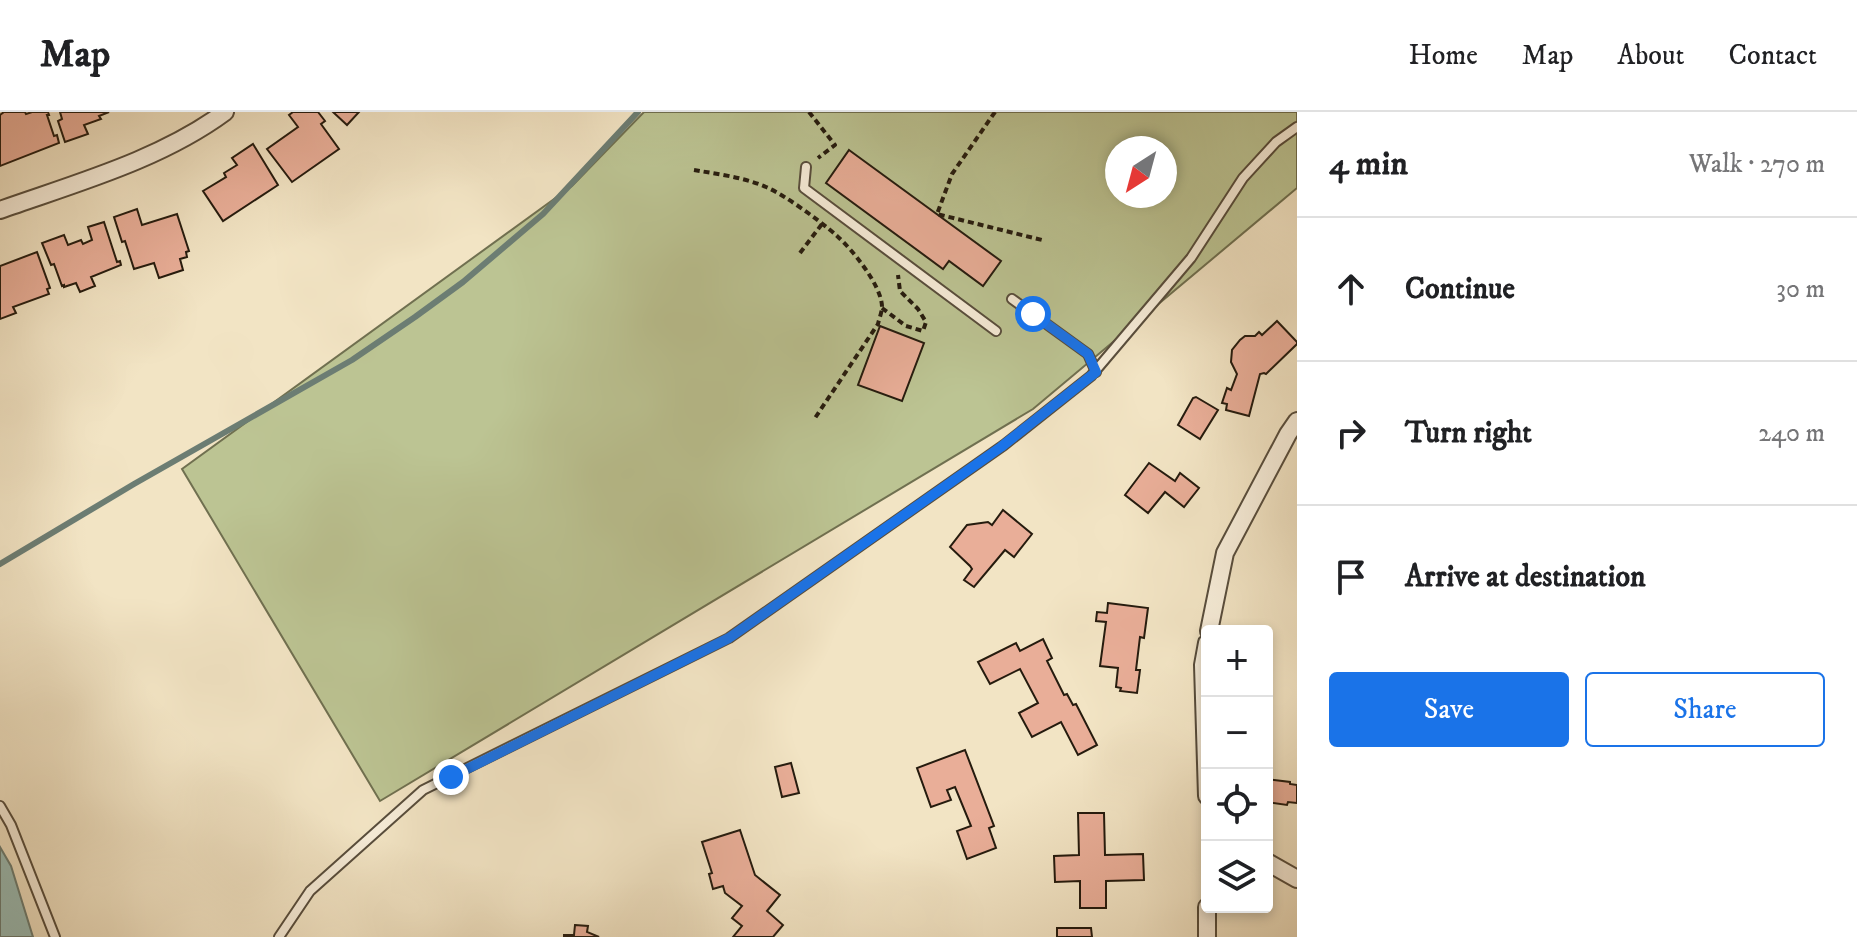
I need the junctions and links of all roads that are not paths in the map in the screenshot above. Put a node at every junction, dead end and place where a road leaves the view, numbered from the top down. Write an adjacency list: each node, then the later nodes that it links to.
1 (225, 112): 4 (street)
2 (1297, 127): 7 (lane)
3 (806, 167): 6 (lane)
4 (0, 210)
5 (1012, 299): 7 (lane)
6 (996, 331)
7 (1096, 372): 17 (lane)
8 (1297, 421): 9 (street)
9 (1210, 625)
10 (1204, 697): 11 (street)
11 (1206, 769)
12 (0, 806): 16 (lane)
13 (1273, 865): 14 (street)
14 (1297, 879)
15 (1207, 913): 18 (street)
16 (55, 937)
17 (279, 937)
18 (1207, 937)

